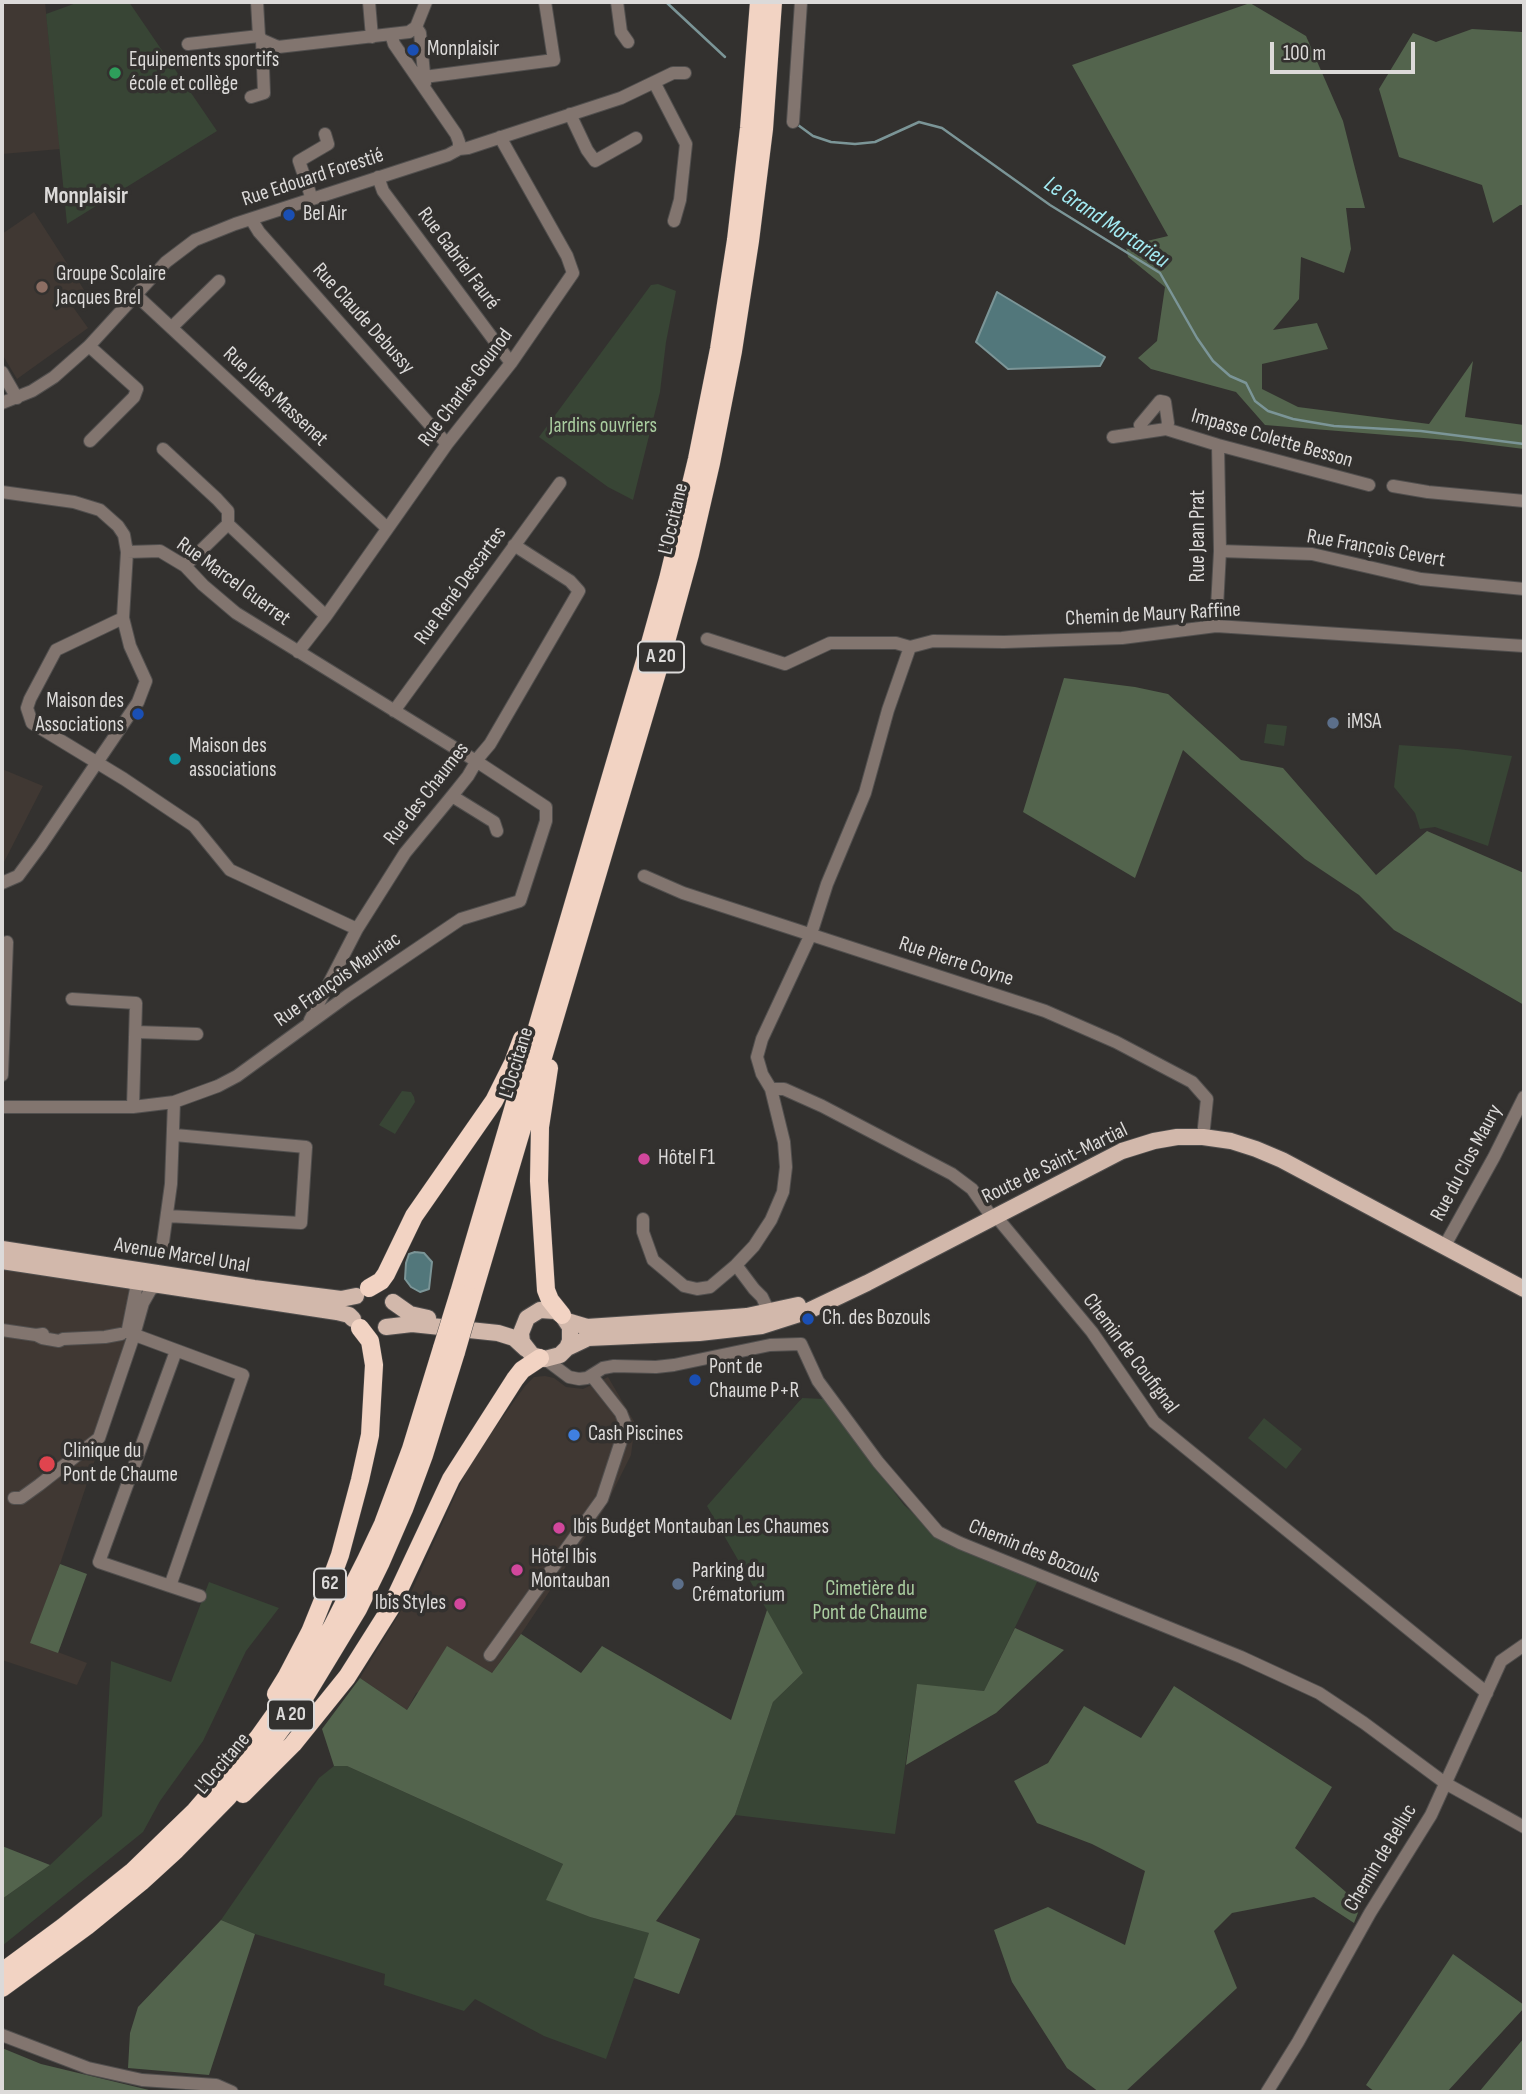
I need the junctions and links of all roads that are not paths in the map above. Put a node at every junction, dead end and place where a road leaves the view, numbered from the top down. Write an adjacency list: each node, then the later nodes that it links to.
1 (257, 2): 14 (street)
2 (369, 2): 13 (street)
3 (413, 2): 11 (street)
4 (426, 2): 11 (street)
5 (545, 2): 6 (street); 18 (street)
6 (552, 2)
7 (617, 2): 15 (street)
8 (758, 2): 76 (highway, L'Occitane / A 20)
9 (773, 2): 76 (highway, L'Occitane / A 20)
10 (801, 2): 23 (street)
11 (417, 24): 12 (street); 18 (street)
12 (391, 34): 13 (street); 20 (street)
13 (372, 37): 14 (street)
14 (261, 38): 16 (street); 21 (street)
15 (628, 42)
16 (188, 44)
17 (685, 73): 19 (street, Rue Edouard Forestié)
18 (424, 77): 20 (street)
19 (654, 82): 22 (street, Rue Edouard Forestié); 31 (street)
20 (428, 94): 27 (street)
21 (251, 97)
22 (570, 114): 25 (street, Rue Edouard Forestié); 26 (street)
23 (793, 122)
24 (325, 134): 29 (street)
25 (500, 137): 27 (street, Rue Edouard Forestié); 36 (street, Rue Charles Gounod)
26 (636, 138)
27 (459, 149): 28 (street, Rue Edouard Forestié)
28 (378, 177): 29 (street, Rue Edouard Forestié); 36 (street, Rue Gabriel Fauré)
29 (312, 200): 30 (street, Rue Edouard Forestié)
30 (251, 219): 33 (street, Rue Edouard Forestié); 44 (street, Rue Claude Debussy)
31 (674, 221)
32 (219, 281): 34 (street)
33 (136, 296): 34 (street, Rue Jules Massenet); 35 (street, Rue Edouard Forestié)
34 (172, 327): 53 (street, Rue Jules Massenet)
35 (89, 346): 38 (street, Rue Edouard Forestié); 43 (street)
36 (511, 363): 44 (street, Rue Charles Gounod)
37 (2, 372): 38 (street)
38 (17, 398): 39 (street, Rue Edouard Forestié)
39 (2, 403)
40 (1166, 429): 41 (street, Impasse Colette Besson); 41 (street, Impasse Colette Besson); 45 (street, Impasse Colette Besson)
41 (1143, 432): 42 (street, Impasse Colette Besson)
42 (1113, 437)
43 (90, 441)
44 (447, 444): 53 (street, Rue Charles Gounod)
45 (1219, 445): 48 (street, Impasse Colette Besson); 55 (street, Rue Jean Prat)
46 (163, 449): 52 (street)
47 (560, 483): 54 (street, Rue René Descartes)
48 (1369, 485)
49 (1393, 486): 51 (street)
50 (2, 492): 56 (street)
51 (1524, 501)
52 (228, 524): 57 (street); 59 (street)
53 (387, 528): 59 (street, Rue Charles Gounod)
54 (514, 545): 66 (street, Rue René Descartes); 67 (street, Rue des Chaumes)
55 (1220, 551): 58 (street, Rue François Cevert); 61 (street, Rue Jean Prat)
56 (127, 552): 57 (street, Rue Marcel Guerret); 60 (street)
57 (185, 566): 65 (street, Rue Marcel Guerret)
58 (1524, 589)
59 (326, 616): 65 (street, Rue Charles Gounod)
60 (123, 618): 68 (street); 68 (street)
61 (1216, 626): 63 (street, Chemin de Maury Raffine); 64 (street, Chemin de Maury Raffine)
62 (707, 639): 64 (street, Chemin de Maury Raffine)
63 (1524, 646)
64 (910, 647): 74 (street)
65 (298, 652): 66 (street, Rue Marcel Guerret)
66 (394, 711): 67 (street, Rue Marcel Guerret)
67 (476, 761): 69 (street, Rue des Chaumes); 78 (street, Rue François Mauriac)
68 (97, 762): 72 (street); 73 (street)
69 (452, 796): 70 (street); 73 (street, Rue des Chaumes)
70 (497, 831)
71 (644, 876): 74 (street, Rue Pierre Coyne)
72 (2, 883)
73 (357, 929): 78 (street, Rue des Chaumes)
74 (811, 934): 82 (street); 88 (street, Rue Pierre Coyne)
75 (7, 942): 81 (street)
76 (559, 977): 102 (highway); 108 (highway); 115 (highway, L'Occitane / A 20, bridge)
77 (72, 999): 79 (street)
78 (308, 1023): 84 (street, Rue François Mauriac)
79 (136, 1032): 80 (street); 86 (street)
80 (197, 1034)
81 (2, 1074)
82 (771, 1088): 90 (street, Chemin de Coufignal); 96 (street)
83 (1524, 1097): 92 (street, Rue du Clos Maury)
84 (174, 1102): 86 (street, Rue François Mauriac); 87 (street)
85 (2, 1107): 86 (street, Rue François Mauriac)
86 (133, 1107)
87 (175, 1135): 89 (street); 89 (street)
88 (1203, 1137): 90 (main road, Route de Saint-Martial); 92 (main road, Route de Saint-Martial)
89 (167, 1216): 94 (street)
90 (994, 1216): 103 (main road, Route de Saint-Martial); 125 (street, Chemin de Coufignal)
91 (643, 1219): 96 (street)
92 (1444, 1247): 101 (main road, Route de Saint-Martial)
93 (2, 1249): 99 (main road, Avenue Marcel Unal)
94 (162, 1249)
95 (2, 1261): 97 (main road, Avenue Marcel Unal)
96 (736, 1265): 100 (street)
97 (136, 1284): 98 (main road, Avenue Marcel Unal); 99 (street); 113 (street)
98 (160, 1285): 109 (main road, Avenue Marcel Unal); 113 (street)
99 (254, 1288): 102 (main road, Avenue Marcel Unal)
100 (754, 1289): 105 (street); 106 (street)
101 (1524, 1289)
102 (363, 1292): 104 (main road); 109 (main road)
103 (838, 1296): 105 (main road, Route de Saint-Martial); 112 (main road, Route de Saint-Martial)
104 (393, 1302): 107 (main road); 110 (main road)
105 (769, 1312): 106 (main road, Route de Saint-Martial); 112 (main road)
106 (747, 1316): 108 (main road, Route de Saint-Martial)
107 (527, 1318): 108 (main road); 117 (main road)
108 (565, 1318): 114 (main road)
109 (356, 1324): 110 (main road); 127 (highway, 62)
110 (386, 1327): 117 (main road)
111 (2, 1330): 113 (street)
112 (699, 1333): 114 (main road, Route de Saint-Martial)
113 (127, 1338): 116 (street); 120 (street)
114 (566, 1349): 117 (main road); 119 (street)
115 (449, 1350): 127 (highway, L'Occitane / A 20); 129 (highway, L'Occitane / A 20)
116 (176, 1351): 121 (street); 121 (street)
117 (537, 1355): 119 (street); 129 (highway)
118 (594, 1374): 119 (street, Chemin des Bozouls); 124 (street); 126 (street, Chemin des Bozouls)
119 (573, 1378)
120 (2, 1507)
121 (170, 1586): 122 (street)
122 (200, 1596)
123 (1524, 1644): 125 (street, Chemin de Belluc)
124 (491, 1655)
125 (1487, 1693): 126 (street, Chemin de Belluc)
126 (1445, 1783): 128 (street, Chemin des Bozouls); 134 (street, Chemin de Belluc)
127 (195, 1811): 130 (highway, L'Occitane / A 20)
128 (1524, 1827)
129 (176, 1850): 131 (highway, L'Occitane / A 20)
130 (2, 1972)
131 (2, 1988)
132 (5, 2037): 133 (street)
133 (232, 2092)
134 (1267, 2092)

